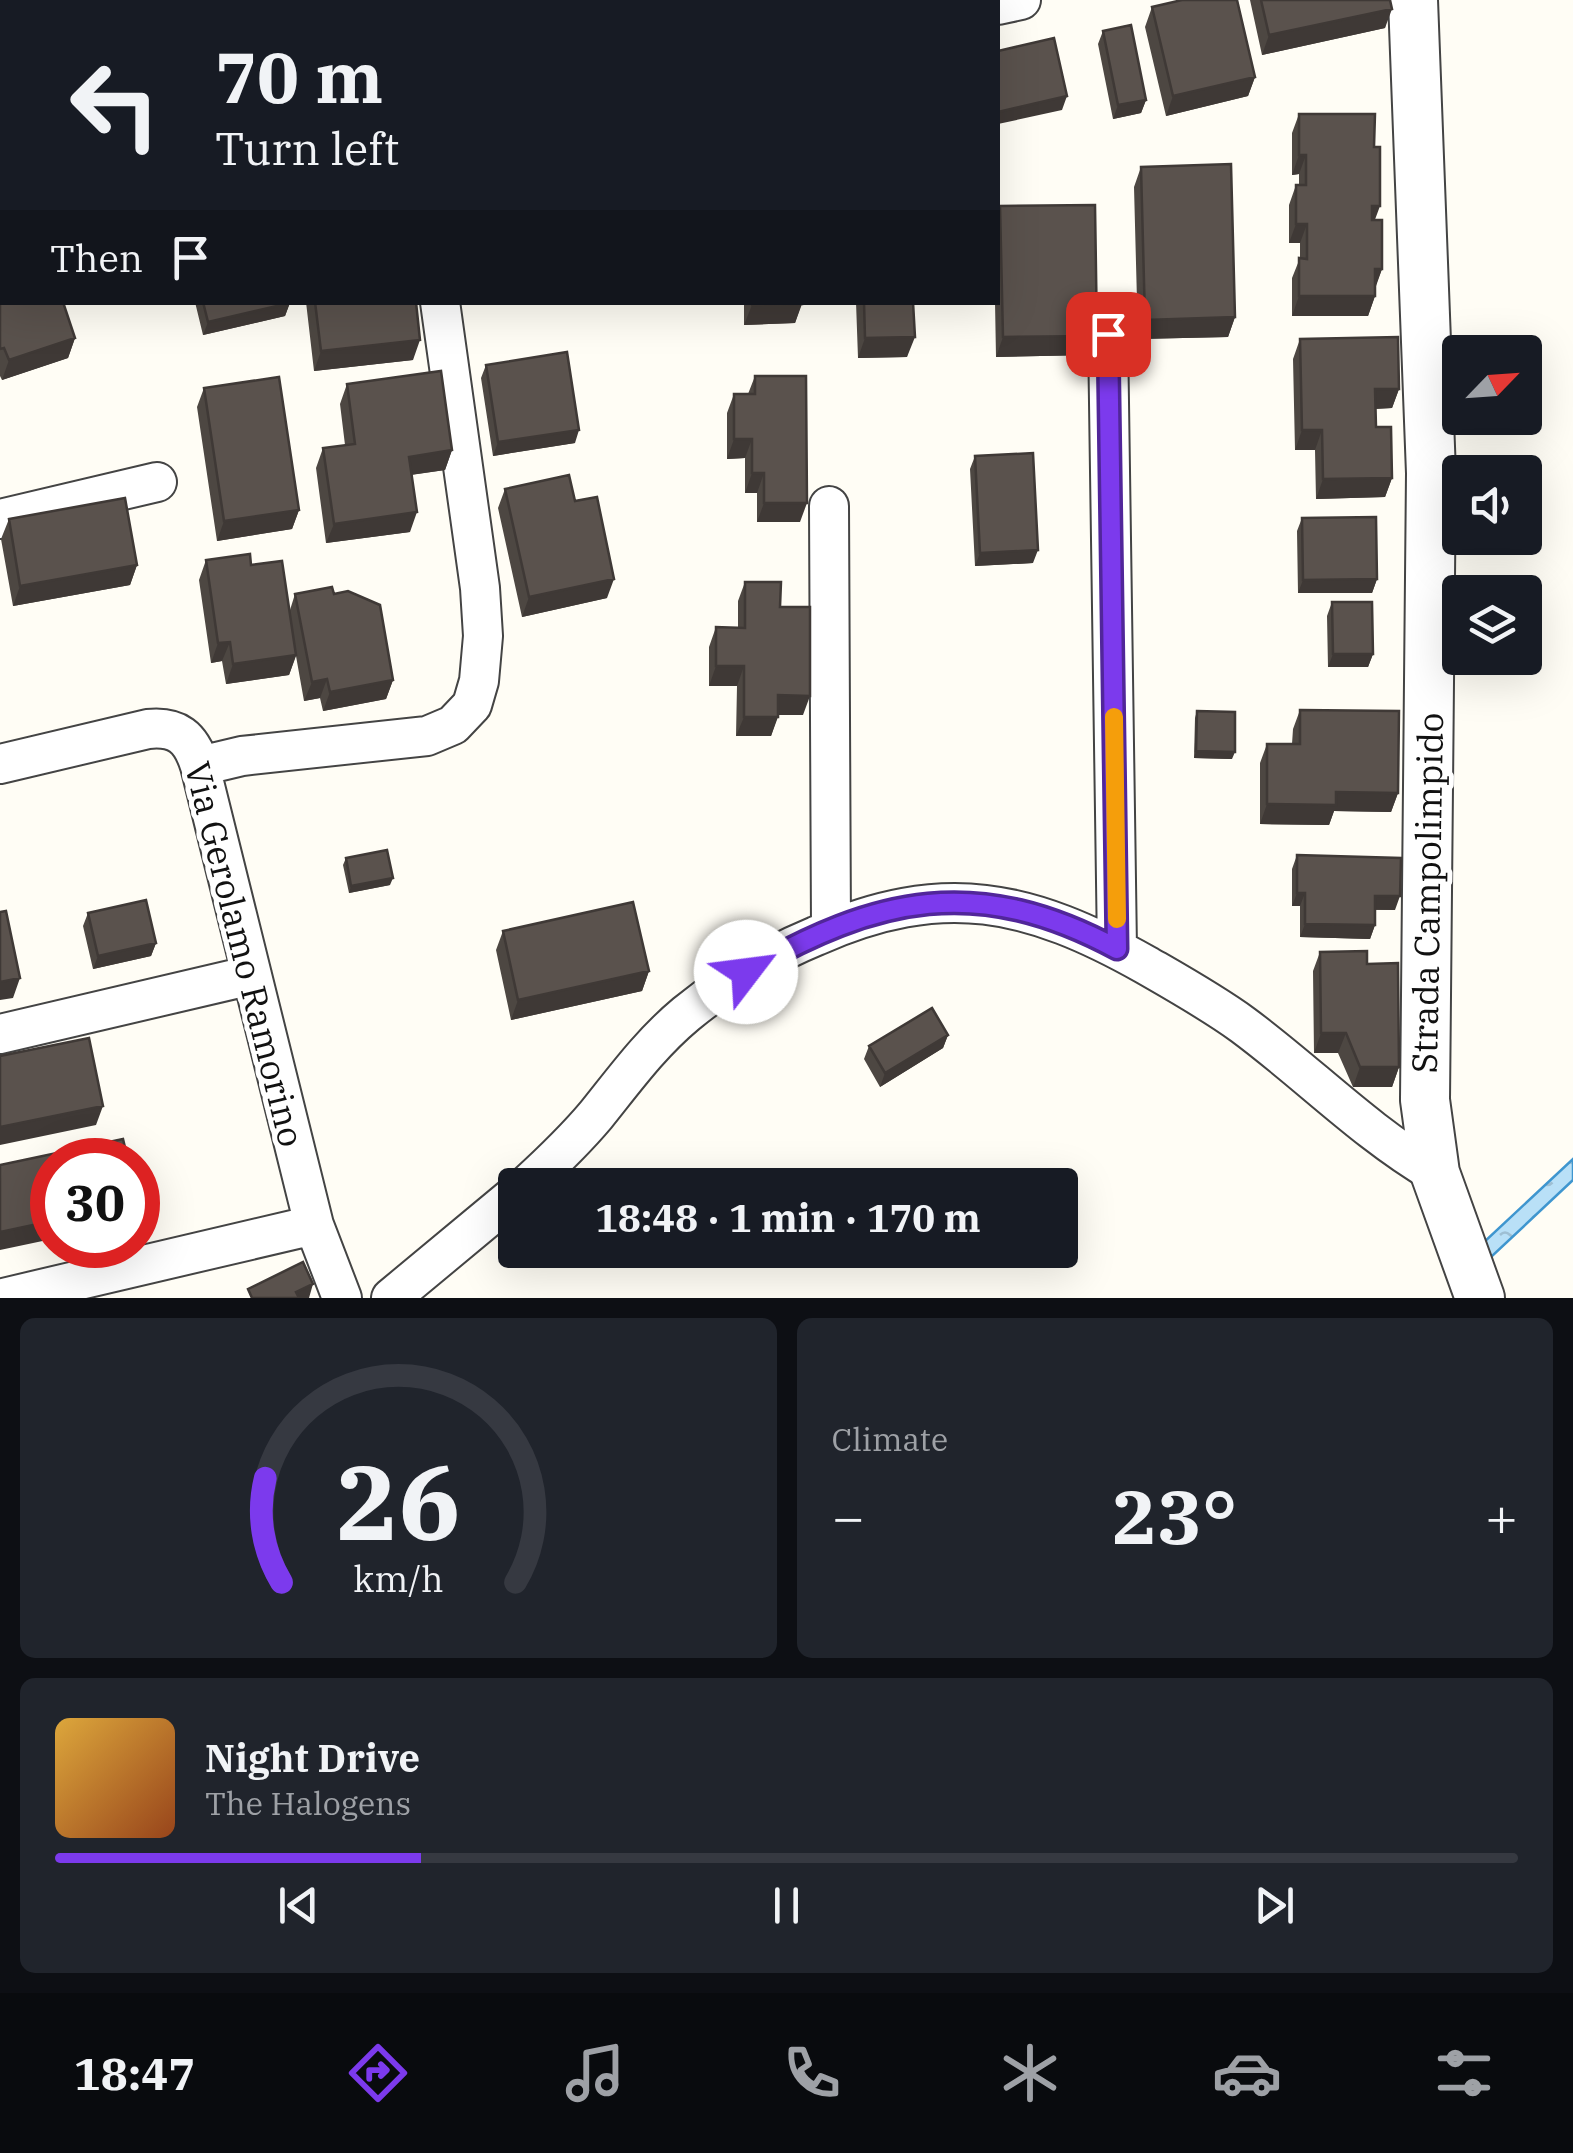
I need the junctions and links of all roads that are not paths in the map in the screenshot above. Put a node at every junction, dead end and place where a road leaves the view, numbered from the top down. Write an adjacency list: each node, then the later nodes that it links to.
1 (1413, 0): 14 (street, Strada Campolimpido)
2 (440, 305): 8 (street)
3 (1108, 334): 10 (street)
4 (158, 482): 6 (street)
5 (829, 506): 9 (street)
6 (0, 519)
7 (0, 764): 8 (street, Via Gerolamo Ramorino)
8 (200, 766): 11 (street, Via Gerolamo Ramorino)
9 (831, 929): 10 (street); 13 (street)
10 (1117, 949): 14 (street)
11 (252, 975): 12 (street); 16 (street, Via Gerolamo Ramorino)
12 (0, 1034)
13 (544, 1168)
14 (1435, 1172): 17 (street, Strada Campolimpido)
15 (498, 1209): 20 (street)
16 (314, 1225): 18 (street); 19 (street, Via Gerolamo Ramorino)
17 (1477, 1292)
18 (3, 1298)
19 (342, 1298)
20 (391, 1298)

